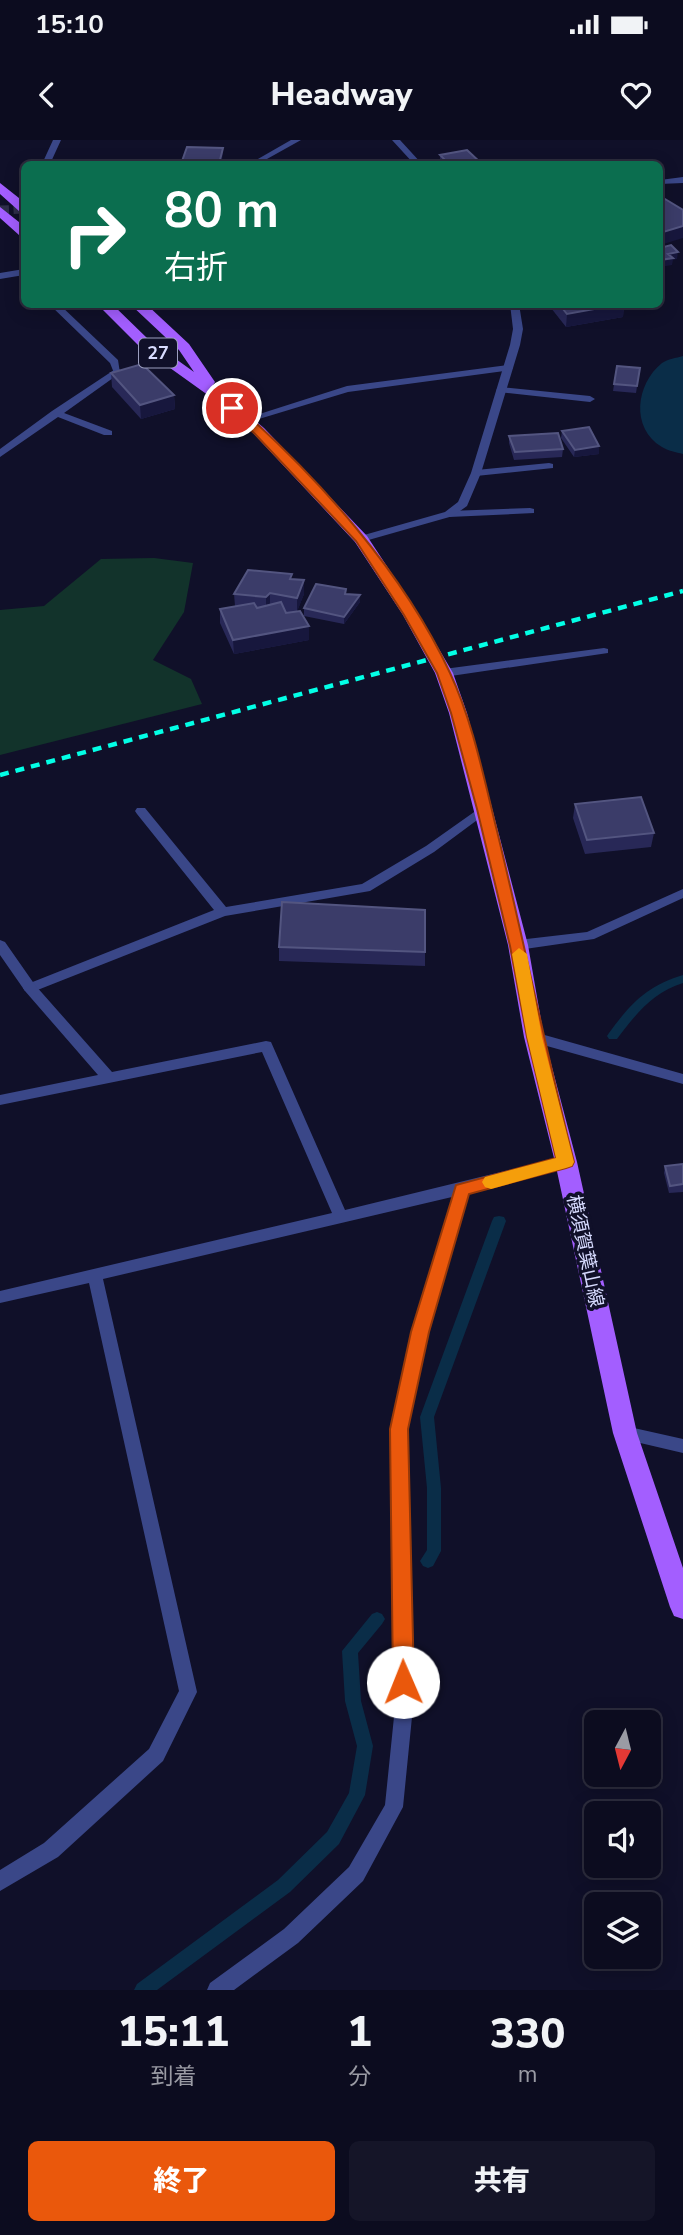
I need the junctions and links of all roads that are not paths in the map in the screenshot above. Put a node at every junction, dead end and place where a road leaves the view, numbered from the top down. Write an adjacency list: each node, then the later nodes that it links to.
1 (57, 140): 4 (street)
2 (297, 140): 5 (street)
3 (396, 140): 6 (street)
4 (47, 161)
5 (258, 161)
6 (414, 161)
7 (683, 180): 8 (street)
8 (663, 181)
9 (0, 187): 10 (main road)
10 (21, 205)
11 (0, 211): 12 (main road)
12 (21, 229)
13 (21, 273): 15 (street)
14 (0, 276): 15 (street)
15 (13, 276): 16 (street)
16 (21, 281)
17 (57, 308): 25 (street)
18 (108, 308): 23 (main road, 横須賀葉山線 / 27)
19 (140, 308): 23 (main road, 横須賀葉山線 / 27)
20 (515, 308): 21 (street)
21 (508, 368): 22 (street); 26 (street)
22 (501, 390): 24 (street); 30 (street)
23 (217, 395): 26 (main road, 横須賀葉山線 / 27)
24 (590, 399)
25 (55, 413): 27 (street); 28 (street)
26 (246, 421): 33 (main road, 横須賀葉山線 / 27)
27 (108, 433)
28 (0, 454)
29 (549, 466): 30 (street)
30 (476, 472): 32 (street)
31 (530, 512): 32 (street)
32 (449, 514): 33 (street)
33 (361, 539): 35 (main road, 横須賀葉山線 / 27)
34 (604, 651): 35 (street)
35 (444, 673): 36 (main road, 横須賀葉山線 / 27)
36 (484, 809): 39 (street); 41 (main road, 横須賀葉山線 / 27)
37 (141, 811): 39 (street)
38 (683, 893): 41 (street)
39 (223, 912): 42 (street)
40 (0, 945): 42 (street)
41 (518, 946): 43 (main road, 横須賀葉山線 / 27)
42 (30, 988): 44 (street)
43 (534, 1037): 45 (street); 47 (main road, 横須賀葉山線 / 27)
44 (109, 1078): 46 (street); 49 (street)
45 (683, 1079)
46 (0, 1100)
47 (566, 1162): 48 (street); 52 (main road, 横須賀葉山線 / 27)
48 (462, 1189): 49 (street); 56 (street)
49 (341, 1217): 50 (street)
50 (95, 1276): 51 (street); 55 (street)
51 (0, 1297)
52 (625, 1433): 53 (street); 54 (main road, 横須賀葉山線 / 27)
53 (683, 1446)
54 (683, 1607)
55 (0, 1881)
56 (217, 1990)

